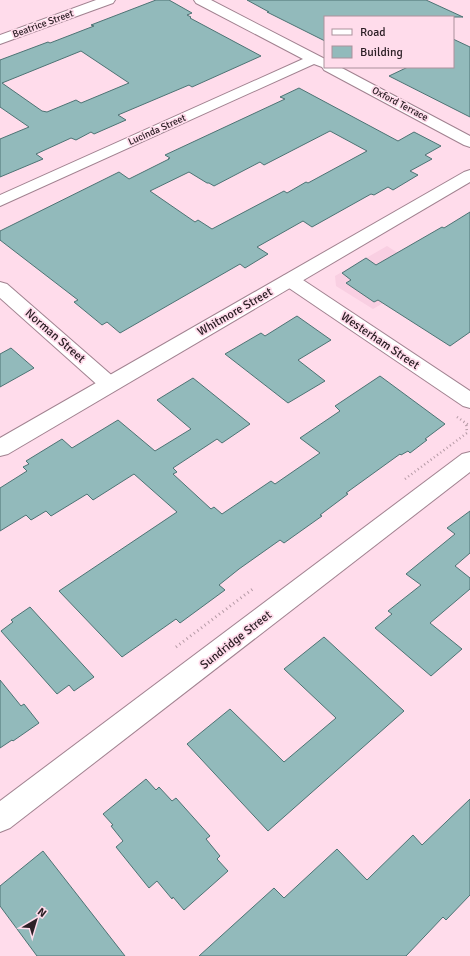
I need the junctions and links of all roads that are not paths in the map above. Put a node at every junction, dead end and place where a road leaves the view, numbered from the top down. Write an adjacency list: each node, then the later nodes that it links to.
1 (108, 0): 3 (street, Beatrice Street)
2 (201, 0): 4 (street)
3 (0, 40)
4 (319, 62): 8 (street, Lucinda Street)
5 (331, 68): 6 (street, Oxford Terrace)
6 (470, 142)
7 (470, 175): 9 (street, Whitmore Street)
8 (0, 201)
9 (290, 280): 11 (street, Whitmore Street); 12 (street, Westerham Street)
10 (0, 288): 11 (street, Norman Street)
11 (109, 384): 13 (street, Whitmore Street)
12 (470, 401)
13 (0, 448)
14 (470, 460): 15 (street, Sundridge Street)
15 (0, 818)

